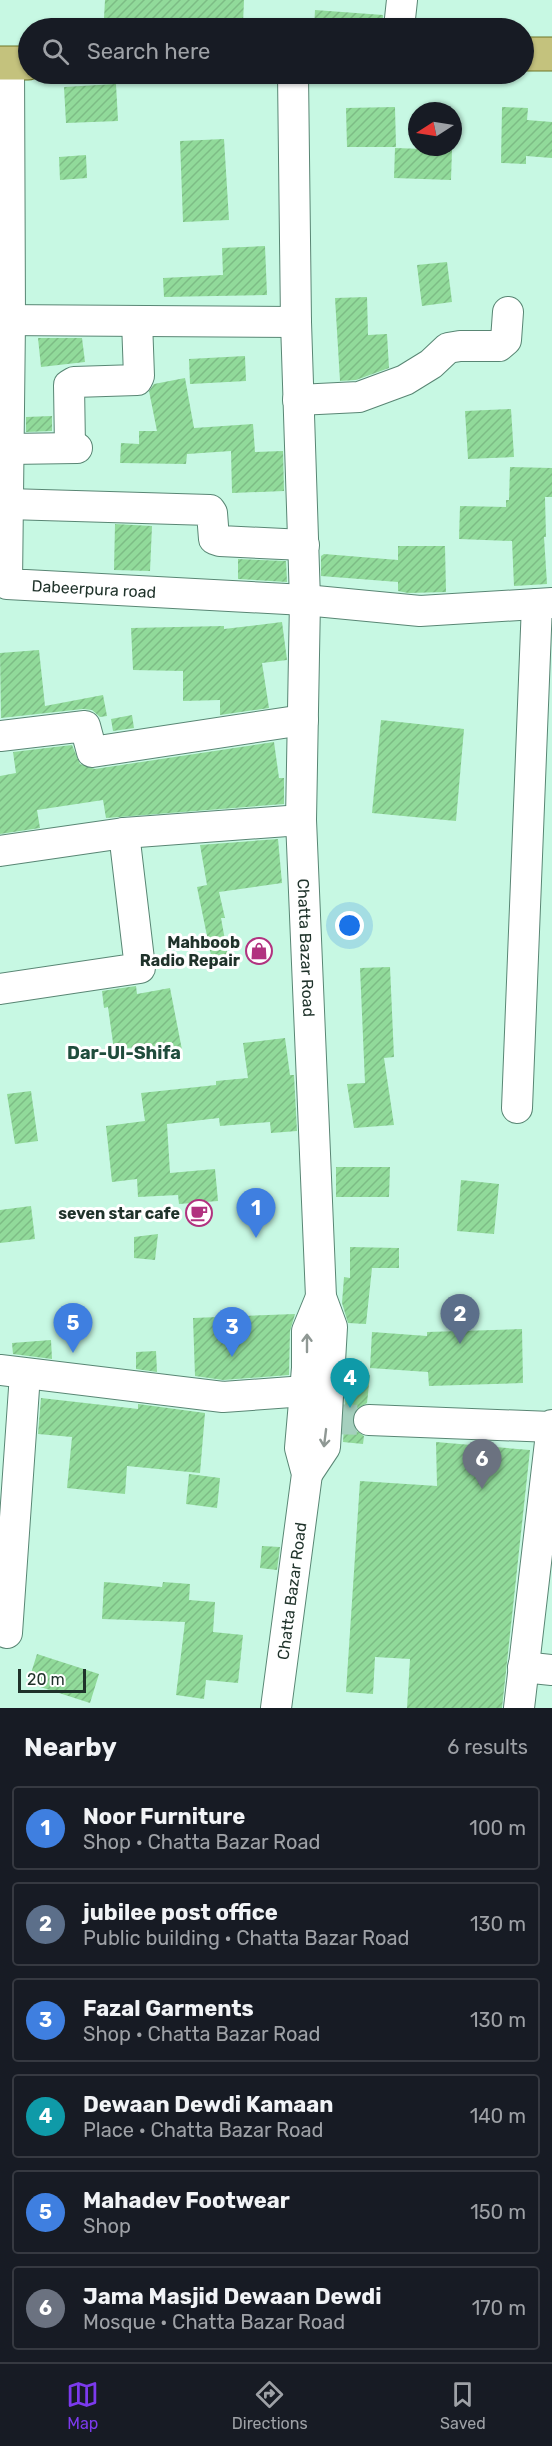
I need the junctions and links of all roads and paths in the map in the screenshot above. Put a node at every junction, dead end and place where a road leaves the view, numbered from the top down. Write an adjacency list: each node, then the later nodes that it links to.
1 (402, 0): 2 (street)
2 (400, 18)
3 (534, 54): 4 (main road)
4 (552, 54)
5 (9, 63): 8 (street, Dabeerpura road)
6 (292, 84): 10 (street, Chatta Bazar Road)
7 (508, 312): 11 (street)
8 (5, 320): 9 (street); 12 (street, Dabeerpura road)
9 (137, 321): 10 (street); 13 (street)
10 (296, 322): 11 (street, Chatta Bazar Road)
11 (298, 400): 15 (street, Chatta Bazar Road)
12 (5, 405): 13 (street, Dabeerpura road)
13 (9, 449): 14 (street, Dabeerpura road)
14 (8, 504): 15 (street); 16 (street, Dabeerpura road)
15 (304, 545): 17 (street, Chatta Bazar Road)
16 (3, 583): 17 (street, Dabeerpura road)
17 (305, 600): 18 (street, Dabeerpura road); 19 (street, Chatta Bazar Road)
18 (544, 604): 25 (street)
19 (303, 720): 20 (street); 21 (street, Chatta Bazar Road)
20 (0, 736)
21 (301, 820): 22 (street); 26 (street, Chatta Bazar Road)
22 (124, 833): 23 (street); 24 (street)
23 (0, 851)
24 (0, 989)
25 (517, 1108)
26 (321, 1298): 28 (street, Chatta Bazar Road, one-way to 26); 31 (street, Chatta Bazar Road, one-way to 31)
27 (13, 1372): 28 (street); 33 (street)
28 (305, 1391): 31 (street, Chatta Bazar Road)
29 (369, 1420): 30 (street)
30 (552, 1426): 32 (street)
31 (307, 1474): 36 (street, Chatta Bazar Road)
32 (546, 1524): 34 (street)
33 (7, 1632)
34 (523, 1667): 35 (street); 37 (street)
35 (552, 1670)
36 (276, 1708)
37 (519, 1708)

